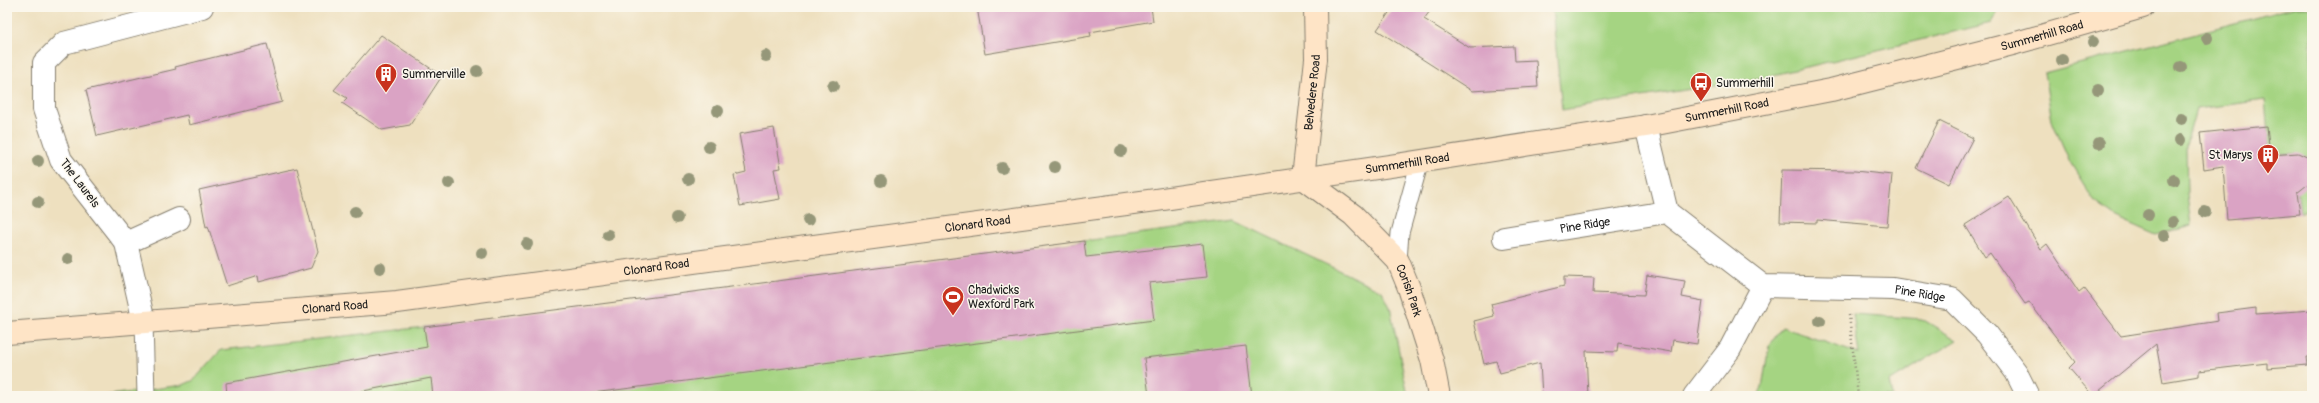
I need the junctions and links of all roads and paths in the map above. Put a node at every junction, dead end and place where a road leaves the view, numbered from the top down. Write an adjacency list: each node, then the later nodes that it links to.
1 (202, 7): 10 (street, The Laurels)
2 (1315, 7): 6 (street, Belvedere Road)
3 (2143, 7): 4 (street, Summerhill Road)
4 (1646, 126): 5 (street, Summerhill Road); 7 (street)
5 (1420, 161): 6 (street, Summerhill Road); 11 (lane)
6 (1303, 178): 11 (street, Corish Park); 14 (street, Clonard Road)
7 (1667, 212): 9 (street, Pine Ridge); 12 (street)
8 (179, 219): 10 (street)
9 (1504, 238)
10 (126, 243): 14 (street, The Laurels)
11 (1398, 261): 17 (street, Corish Park)
12 (1763, 286): 13 (street, Pine Ridge); 18 (street)
13 (1848, 286): 19 (path); 20 (street, Pine Ridge)
14 (144, 322): 15 (street, Clonard Road); 16 (lane)
15 (7, 333)
16 (146, 396)
17 (1439, 396)
18 (1694, 396)
19 (1858, 396)
20 (2028, 396)

